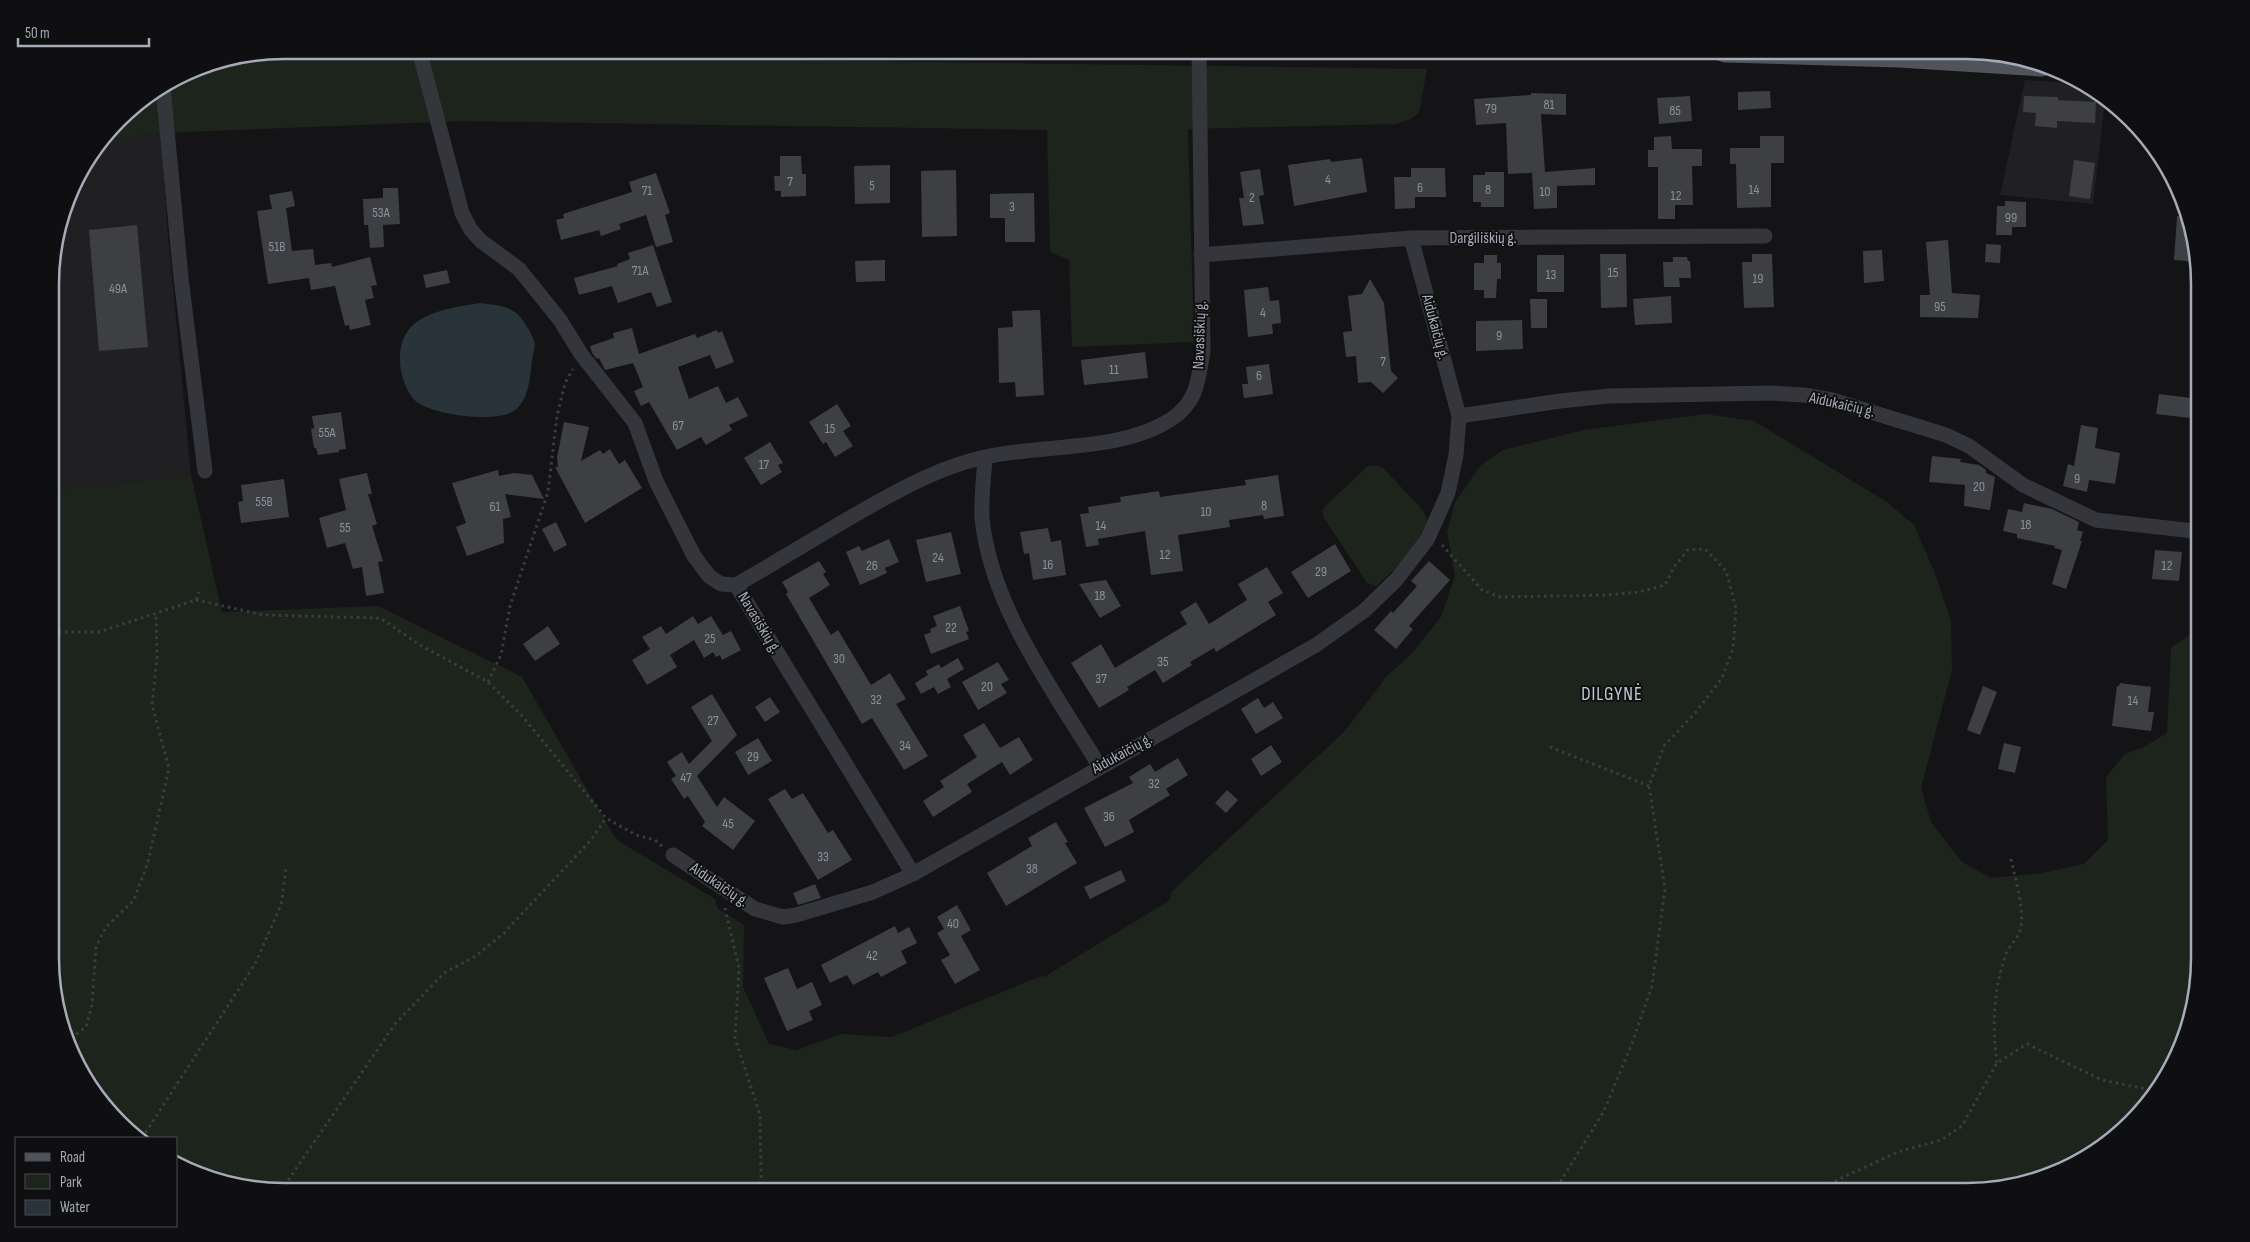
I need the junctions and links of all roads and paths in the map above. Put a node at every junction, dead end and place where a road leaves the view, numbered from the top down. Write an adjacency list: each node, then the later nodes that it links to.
1 (421, 59): 9 (street)
2 (1199, 59): 8 (street, Navasiškių g.)
3 (1952, 59): 4 (main road)
4 (2001, 62)
5 (165, 93): 12 (street)
6 (1764, 236): 7 (street, Dargiliškių g.)
7 (1411, 238): 8 (street, Dargiliškių g.); 10 (street, Aidukaičių g.)
8 (1201, 256): 11 (street, Navasiškių g.)
9 (581, 354): 15 (street); 20 (path)
10 (1459, 416): 13 (street, Aidukaičių g.); 14 (street, Aidukaičių g.)
11 (985, 457): 15 (street, Navasiškių g.); 22 (street)
12 (205, 471)
13 (2191, 530)
14 (1429, 535): 22 (street, Aidukaičių g.); 23 (path)
15 (736, 585): 28 (street, Navasiškių g.)
16 (199, 592): 17 (path)
17 (196, 600): 18 (path); 20 (path)
18 (156, 615): 19 (path); 30 (path)
19 (59, 632)
20 (488, 682): 24 (path)
21 (1550, 746): 23 (path)
22 (1100, 767): 28 (street, Aidukaičių g.)
23 (1649, 786): 36 (path)
24 (606, 818): 25 (path); 34 (path)
25 (673, 854): 29 (street, Aidukaičių g.)
26 (2010, 855): 31 (path)
27 (286, 868): 33 (path)
28 (913, 874): 29 (street, Aidukaičių g.)
29 (719, 885): 35 (path)
30 (73, 1036)
31 (1997, 1063): 32 (path); 37 (path)
32 (2149, 1090)
33 (144, 1135)
34 (287, 1183)
35 (760, 1183)
36 (1560, 1183)
37 (1830, 1183)

